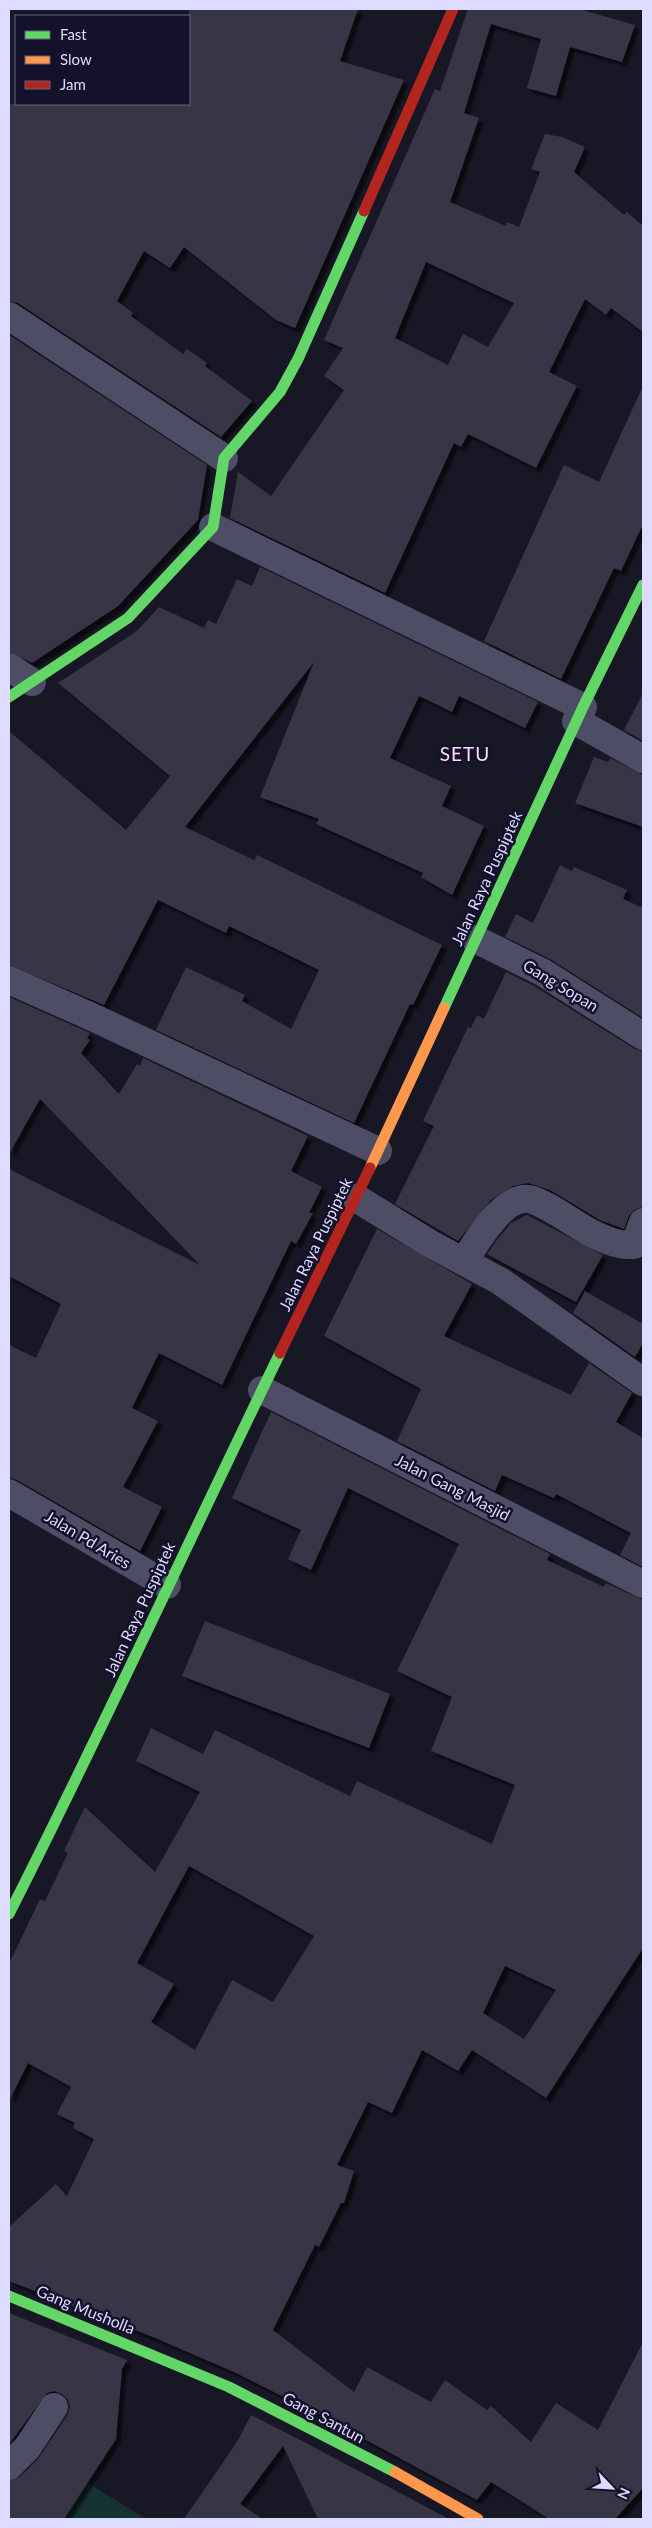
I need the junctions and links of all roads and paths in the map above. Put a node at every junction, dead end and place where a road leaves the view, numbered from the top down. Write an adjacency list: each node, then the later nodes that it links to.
1 (453, 9): 3 (main road)
2 (9, 316): 3 (street)
3 (224, 458): 4 (main road)
4 (213, 527): 7 (main road); 9 (street)
5 (643, 585): 9 (main road, Jalan Raya Puspiptek)
6 (9, 667): 7 (street)
7 (32, 682): 8 (main road)
8 (9, 697)
9 (579, 714): 10 (street); 11 (main road, Jalan Raya Puspiptek)
10 (643, 759)
11 (475, 939): 13 (street, Gang Sopan); 14 (main road, Jalan Raya Puspiptek)
12 (9, 980): 14 (street)
13 (643, 1036)
14 (378, 1151): 15 (main road, Jalan Raya Puspiptek)
15 (356, 1198): 17 (street); 19 (main road, Jalan Raya Puspiptek)
16 (643, 1222): 17 (street)
17 (466, 1260): 18 (street)
18 (643, 1382)
19 (262, 1390): 21 (street, Jalan Gang Masjid); 22 (main road, Jalan Raya Puspiptek)
20 (15, 1504): 22 (street, Jalan Pd Aries)
21 (643, 1584)
22 (167, 1585): 23 (main road, Jalan Raya Puspiptek)
23 (9, 1914)
24 (9, 2296): 25 (main road, Gang Musholla)
25 (151, 2352): 28 (main road, Gang Santun)
26 (54, 2407): 27 (street)
27 (9, 2466)
28 (478, 2519)

